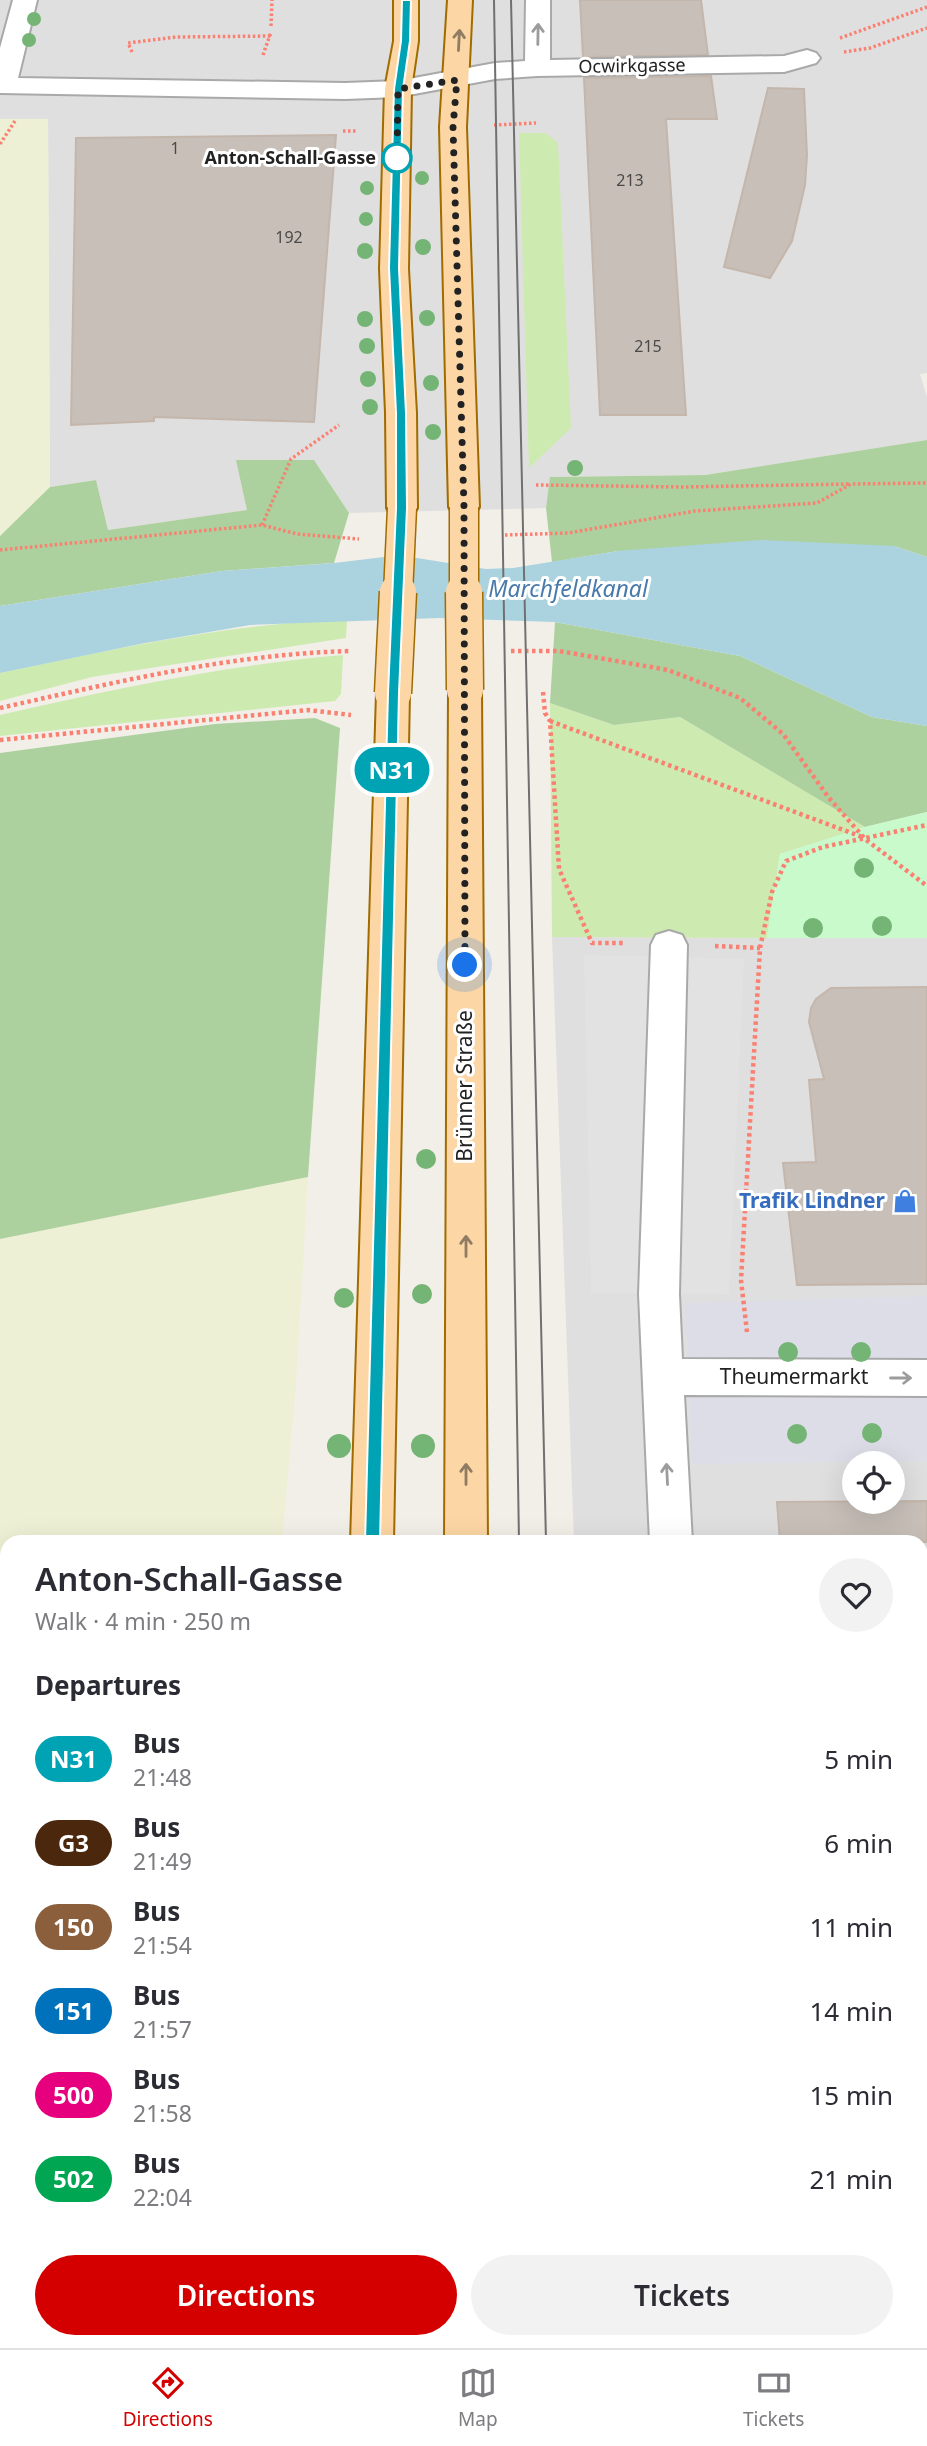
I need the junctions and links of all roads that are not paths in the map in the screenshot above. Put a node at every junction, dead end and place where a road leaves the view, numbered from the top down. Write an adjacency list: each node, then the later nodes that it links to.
1 (25, 0): 8 (street)
2 (406, 0): 9 (main road)
3 (460, 0): 7 (main road, Brünner Straße, one-way to 3)
4 (538, 0): 6 (street, one-way to 4)
5 (807, 58): 6 (street, Ocwirkgasse)
6 (537, 68): 7 (street, Ocwirkgasse)
7 (457, 80): 9 (street, Ocwirkgasse); 14 (main road, Brünner Straße, one-way to 7, bridge)
8 (2, 85): 9 (street)
9 (398, 89): 13 (main road, bridge)
10 (669, 945): 11 (street)
11 (662, 1377): 12 (street, Theumermarkt, one-way to 12); 15 (street, one-way to 11)
12 (927, 1378)
13 (372, 1535)
14 (467, 1535)
15 (671, 1535)

